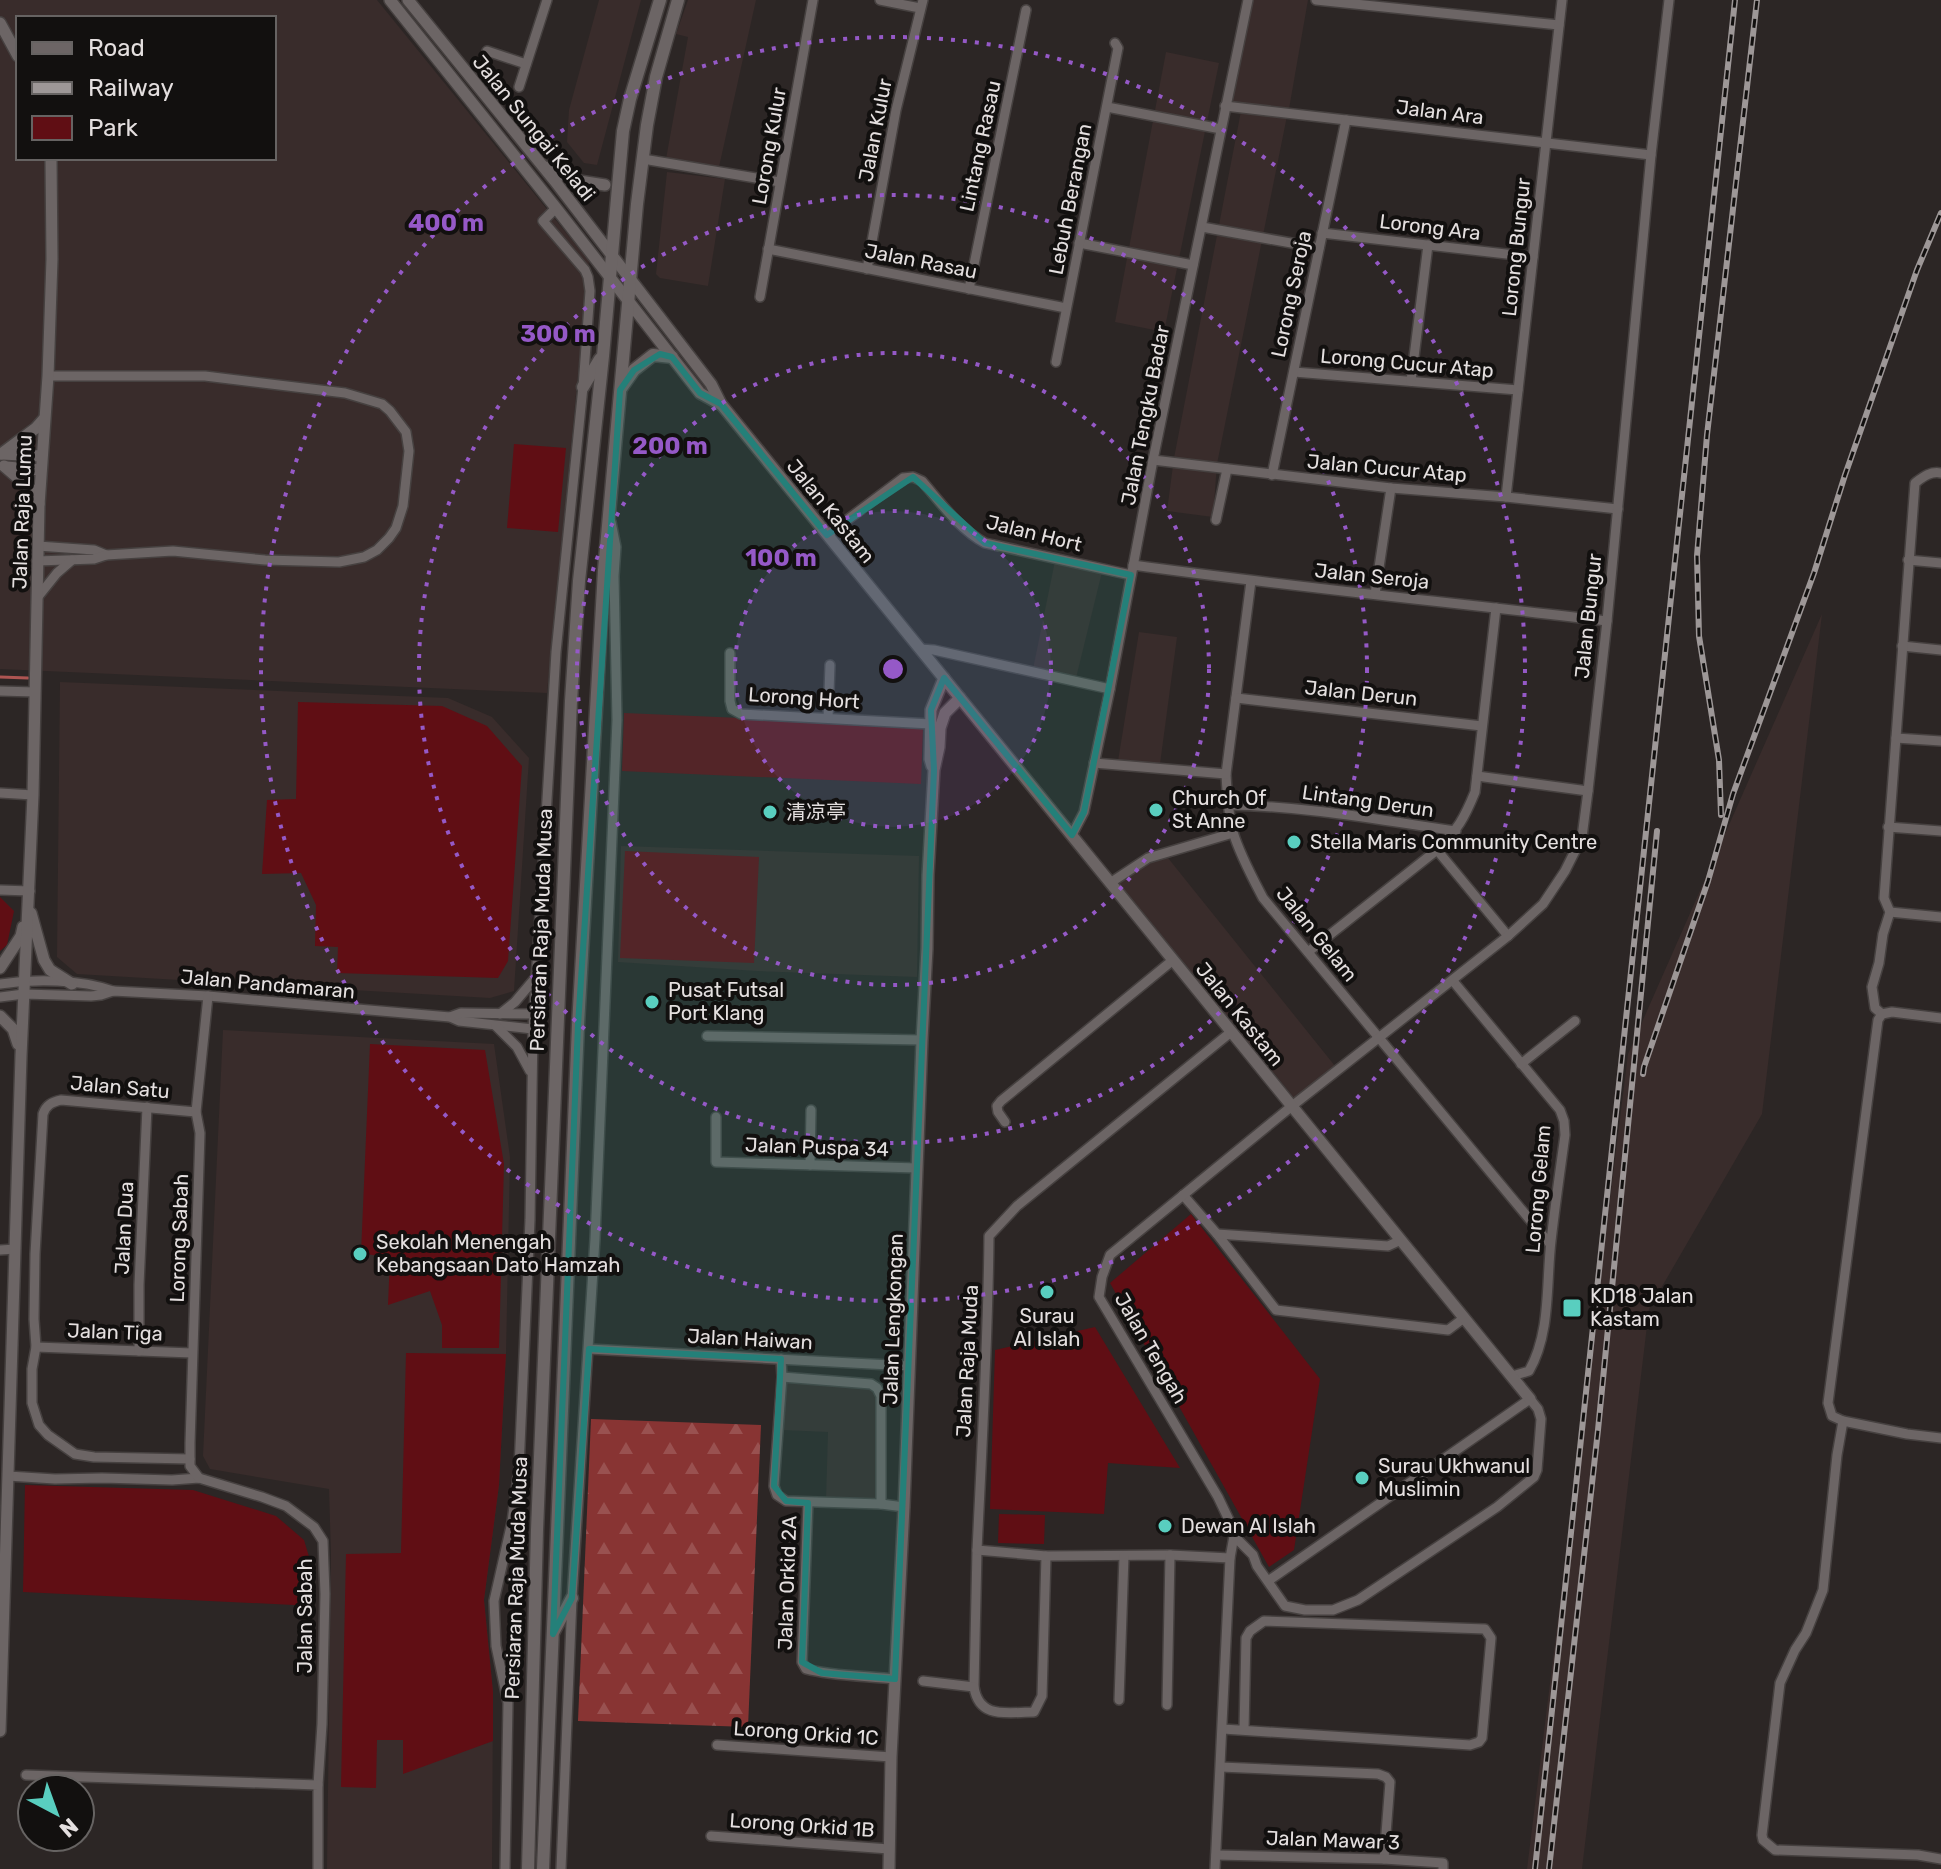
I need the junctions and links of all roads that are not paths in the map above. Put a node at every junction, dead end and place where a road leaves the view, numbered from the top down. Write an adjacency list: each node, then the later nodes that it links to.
1 (390, 0): 35 (street, Jalan Sungai Keladi)
2 (408, 0): 32 (street, Jalan Sungai Keladi)
3 (547, 0): 22 (street)
4 (660, 0): 42 (main road, Persiaran Raja Muda Musa)
5 (678, 0): 30 (main road, Persiaran Raja Muda Musa)
6 (813, 0): 33 (street, Lorong Kulur)
7 (880, 0): 14 (street)
8 (1248, 0): 24 (street, Jalan Tengku Badar)
9 (1316, 0): 13 (street)
10 (1449, 0): 16 (street)
11 (1562, 0): 18 (street, Lorong Bungur)
12 (1669, 0): 29 (street, Jalan Bungur)
13 (1366, 2): 16 (street)
14 (922, 4): 45 (street, Jalan Kulur)
15 (1026, 10): 48 (street, Lintang Rasau)
16 (1447, 13): 18 (street)
17 (0, 23): 21 (street)
18 (1559, 25): 28 (street, Lorong Bungur)
19 (1115, 43): 25 (street, Lebuh Berangan)
20 (487, 51): 22 (street)
21 (16, 52)
22 (526, 64): 23 (street)
23 (519, 87)
24 (1225, 106): 26 (street, Jalan Ara); 27 (street, Jalan Tengku Badar)
25 (1107, 107): 27 (street); 38 (street, Lebuh Berangan)
26 (1346, 120): 28 (street, Jalan Ara); 37 (street, Lorong Seroja)
27 (1221, 129): 36 (street, Jalan Tengku Badar)
28 (1546, 143): 29 (street, Jalan Ara); 43 (street, Lorong Bungur)
29 (1651, 155): 74 (street, Jalan Bungur)
30 (643, 159): 33 (street); 47 (main road, Persiaran Raja Muda Musa)
31 (51, 160): 56 (street, Jalan Raja Lumu)
32 (541, 165): 34 (street); 42 (street, Jalan Sungai Keladi)
33 (780, 182): 41 (street, Lorong Kulur)
34 (605, 185)
35 (556, 208): 46 (street, Jalan Sungai Keladi); 58 (street)
36 (1202, 227): 40 (street); 44 (street, Jalan Tengku Badar)
37 (1322, 233): 39 (street, Lorong Ara); 40 (street, Lorong Seroja)
38 (1079, 243): 44 (street); 51 (street, Lebuh Berangan)
39 (1428, 245): 43 (street, Lorong Ara); 57 (street)
40 (1319, 248): 55 (street, Lorong Seroja)
41 (768, 249): 45 (street, Jalan Rasau); 49 (street, Lorong Kulur)
42 (612, 255): 46 (main road, Persiaran Raja Muda Musa); 47 (street, Jalan Sungai Keladi)
43 (1533, 257): 60 (street, Lorong Bungur)
44 (1193, 265): 65 (street, Jalan Tengku Badar)
45 (867, 269): 48 (street, Jalan Rasau)
46 (610, 278): 50 (street, Jalan Kastam); 52 (main road, Persiaran Raja Muda Musa)
47 (630, 280): 50 (main road, Persiaran Raja Muda Musa); 61 (street, Jalan Kastam)
48 (969, 289): 51 (street, Jalan Rasau)
49 (760, 297)
50 (628, 302): 53 (street, Jalan Kastam); 59 (main road, Persiaran Raja Muda Musa)
51 (1066, 308): 54 (street, Lebuh Berangan)
52 (603, 356): 58 (main road); 219 (main road, Persiaran Raja Muda Musa)
53 (672, 357): 59 (main road); 61 (street, Jalan Kastam)
54 (1056, 362)
55 (1294, 372): 57 (street, Lorong Cucur Atap); 69 (street, Lorong Seroja)
56 (48, 376): 62 (street, Jalan Raja Lumu); 78 (street)
57 (1411, 381): 60 (street, Lorong Cucur Atap)
58 (583, 387): 129 (street)
59 (620, 390): 73 (main road, Persiaran Raja Muda Musa)
60 (1518, 390): 71 (street, Lorong Bungur)
61 (721, 404): 76 (street, Jalan Kastam)
62 (44, 419): 63 (street, Jalan Raja Lumu); 64 (street)
63 (41, 456): 64 (street); 67 (street, Jalan Raja Lumu)
64 (1, 460): 67 (street); 72 (street)
65 (1153, 460): 66 (street, Jalan Cucur Atap); 83 (street, Jalan Tengku Badar)
66 (1227, 469): 69 (street, Jalan Cucur Atap); 75 (street)
67 (41, 470): 72 (street, Jalan Raja Lumu)
68 (1941, 473): 80 (street)
69 (1272, 475): 70 (street, Jalan Cucur Atap)
70 (1391, 488): 71 (street, Jalan Cucur Atap); 85 (street)
71 (1506, 497): 74 (street, Jalan Cucur Atap)
72 (39, 505): 77 (street, Jalan Raja Lumu)
73 (609, 508): 170 (street); 197 (main road, Persiaran Raja Muda Musa)
74 (1618, 509): 88 (street, Jalan Bungur)
75 (1216, 520)
76 (827, 535): 83 (street, Jalan Hort); 90 (street, Jalan Kastam)
77 (38, 546): 78 (street); 81 (street, Jalan Raja Lumu)
78 (106, 555): 79 (street)
79 (72, 560): 81 (street); 86 (street)
80 (1908, 560): 82 (street); 89 (street)
81 (37, 561): 86 (street, Jalan Raja Lumu)
82 (1941, 563)
83 (1132, 570): 84 (street, Jalan Seroja); 95 (street, Jalan Tengku Badar)
84 (1251, 581): 85 (street, Jalan Seroja); 99 (street, Jalan Gelam)
85 (1375, 594): 87 (street, Jalan Seroja)
86 (36, 599): 97 (street, Jalan Raja Lumu)
87 (1496, 608): 88 (street, Jalan Seroja); 102 (street)
88 (1607, 621): 109 (street, Jalan Bungur)
89 (1902, 646): 91 (street); 103 (street)
90 (920, 649): 94 (street, Jalan Kastam); 95 (street)
91 (1941, 650)
92 (730, 653): 100 (street, Lorong Hort)
93 (830, 665): 100 (street)
94 (944, 678): 98 (street, Jalan Kastam); 101 (street, Jalan Lengkongan)
95 (1110, 689): 105 (street, Jalan Tengku Badar)
96 (0, 691): 97 (street)
97 (35, 692): 111 (street, Jalan Raja Lumu)
98 (960, 698): 106 (street, Jalan Lengkongan); 117 (street, Jalan Kastam)
99 (1236, 698): 102 (street, Jalan Derun); 107 (street, Jalan Gelam)
100 (828, 718): 101 (street, Lorong Hort)
101 (931, 724): 106 (street, Jalan Lengkongan)
102 (1482, 726): 108 (street)
103 (1896, 738): 104 (street); 113 (street)
104 (1941, 741)
105 (1094, 763): 107 (street); 117 (street, Jalan Tengku Badar)
106 (934, 770): 150 (street, Jalan Lengkongan)
107 (1226, 774): 112 (street, Jalan Gelam)
108 (1477, 776): 109 (street); 114 (street)
109 (1588, 791): 125 (street, Jalan Bungur)
110 (0, 793): 111 (street)
111 (33, 795): 121 (street, Jalan Raja Lumu)
112 (1228, 805): 114 (street, Lintang Derun); 116 (street, Jalan Gelam)
113 (1888, 827): 115 (street); 123 (street)
114 (1456, 831): 118 (street)
115 (1941, 831)
116 (1233, 833): 119 (street); 126 (street, Jalan Gelam)
117 (1072, 835): 119 (street, Jalan Kastam)
118 (1437, 850): 125 (street); 126 (street)
119 (1110, 883): 127 (street, Jalan Kastam)
120 (0, 890): 121 (street)
121 (30, 891): 122 (street, Jalan Raja Lumu)
122 (29, 905): 128 (street); 130 (street, Jalan Raja Lumu); 133 (street)
123 (1890, 912): 124 (street); 140 (street)
124 (1941, 917)
125 (1508, 936): 131 (street, Jalan Bungur)
126 (1308, 952): 149 (street, Jalan Gelam)
127 (1173, 960): 147 (street, Jalan Kastam); 159 (street)
128 (0, 968)
129 (538, 975): 138 (street); 139 (street)
130 (24, 981): 132 (street); 133 (street); 135 (street, Jalan Raja Lumu)
131 (1453, 981): 149 (street, Jalan Bungur); 152 (street, Lorong Gelam)
132 (0, 984)
133 (72, 984): 134 (street)
134 (113, 991): 135 (street, Jalan Pandamaran); 136 (street, Jalan Pandamaran)
135 (24, 994): 137 (street, Jalan Pandamaran); 151 (street, Jalan Raja Lumu)
136 (208, 996): 142 (street, Jalan Pandamaran); 157 (street, Lorong Sabah)
137 (0, 997)
138 (500, 1014): 139 (street); 142 (street)
139 (534, 1014): 146 (street)
140 (1882, 1014): 143 (street); 178 (street)
141 (0, 1016): 151 (street)
142 (450, 1017): 145 (street, Jalan Pandamaran)
143 (1941, 1018)
144 (1575, 1021): 152 (street)
145 (495, 1025): 146 (street, Jalan Pandamaran); 153 (street)
146 (533, 1029): 153 (street)
147 (1231, 1032): 154 (street, Jalan Kastam); 190 (street, Jalan Raja Muda)
148 (707, 1036): 150 (street)
149 (1379, 1038): 154 (street, Jalan Bungur); 165 (street, Jalan Gelam)
150 (922, 1040): 161 (street, Jalan Lengkongan)
151 (21, 1056): 166 (street, Jalan Raja Lumu)
152 (1521, 1064): 165 (street, Lorong Gelam)
153 (532, 1074): 218 (street)
154 (1292, 1106): 162 (street, Jalan Tengah); 164 (street, Jalan Kastam)
155 (147, 1107): 157 (street, Jalan Satu); 169 (street, Jalan Satu); 171 (street, Jalan Dua)
156 (811, 1110): 160 (street)
157 (196, 1112): 172 (street, Lorong Sabah)
158 (716, 1117): 160 (street, Jalan Puspa 34)
159 (1005, 1122)
160 (810, 1165): 161 (street, Jalan Puspa 34)
161 (917, 1168): 174 (street, Jalan Lengkongan)
162 (1183, 1195): 163 (street); 189 (street, Jalan Tengah)
163 (1217, 1234): 164 (street); 168 (street)
164 (1401, 1240): 168 (street, Jalan Kastam)
165 (1550, 1244): 175 (street, Lorong Gelam)
166 (15, 1249): 167 (street); 182 (street, Jalan Raja Lumu)
167 (0, 1250)
168 (1464, 1318): 175 (street, Jalan Kastam)
169 (36, 1347): 171 (street, Jalan Tiga); 180 (street)
170 (589, 1349): 173 (street, Jalan Haiwan); 196 (street)
171 (139, 1351): 172 (street, Jalan Tiga)
172 (192, 1353): 181 (street, Lorong Sabah)
173 (781, 1359): 174 (street, Jalan Haiwan); 176 (street)
174 (909, 1366): 188 (street, Jalan Lengkongan)
175 (1512, 1376): 177 (street, Jalan Kastam)
176 (782, 1377): 186 (street); 187 (street)
177 (1530, 1399): 195 (street); 195 (street, Jalan Tengah)
178 (1843, 1421): 179 (street); 216 (street)
179 (1941, 1438)
180 (103, 1457): 181 (street); 183 (street)
181 (190, 1459): 184 (street, Lorong Sabah)
182 (8, 1476): 183 (street, Jalan Sabah); 185 (street, Jalan Raja Lumu)
183 (102, 1478): 184 (street, Jalan Sabah)
184 (199, 1478): 211 (street, Jalan Sabah)
185 (4, 1490): 203 (street, Jalan Raja Lumu)
186 (808, 1503): 187 (street); 198 (street, Jalan Orkid 2A)
187 (881, 1504): 188 (street)
188 (904, 1507): 198 (street, Jalan Lengkongan)
189 (1234, 1536): 194 (street); 195 (street, Jalan Tengah)
190 (977, 1550): 192 (street); 200 (street, Jalan Raja Muda)
191 (1170, 1555): 193 (street); 194 (street); 202 (street)
192 (1046, 1556): 193 (street); 200 (street)
193 (1124, 1556): 201 (street)
194 (1230, 1558): 204 (street)
195 (1268, 1581)
196 (572, 1598): 197 (main road); 221 (street)
197 (553, 1634): 220 (main road, Persiaran Raja Muda Musa)
198 (895, 1679): 208 (street, Jalan Lengkongan)
199 (923, 1681): 200 (street)
200 (974, 1687)
201 (1119, 1700)
202 (1167, 1705)
203 (0, 1716): 206 (street, Jalan Raja Lumu)
204 (1223, 1729): 205 (street); 209 (street)
205 (1244, 1730): 205 (street)
206 (0, 1731)
207 (717, 1745): 208 (street, Lorong Orkid 1C)
208 (891, 1757): 213 (street, Jalan Lengkongan)
209 (1221, 1767): 214 (street); 215 (street)
210 (96, 1777): 211 (street)
211 (318, 1785): 217 (street, Jalan Sabah)
212 (711, 1836): 213 (street, Lorong Orkid 1B)
213 (889, 1849): 222 (street, Jalan Lengkongan)
214 (1216, 1855): 215 (street, Jalan Mawar 3); 223 (street)
215 (1384, 1859): 224 (street, Jalan Mawar 3)
216 (1941, 1859)
217 (318, 1869)
218 (505, 1869)
219 (528, 1869)
220 (543, 1869)
221 (561, 1869)
222 (889, 1869)
223 (1215, 1869)
224 (1443, 1869)

